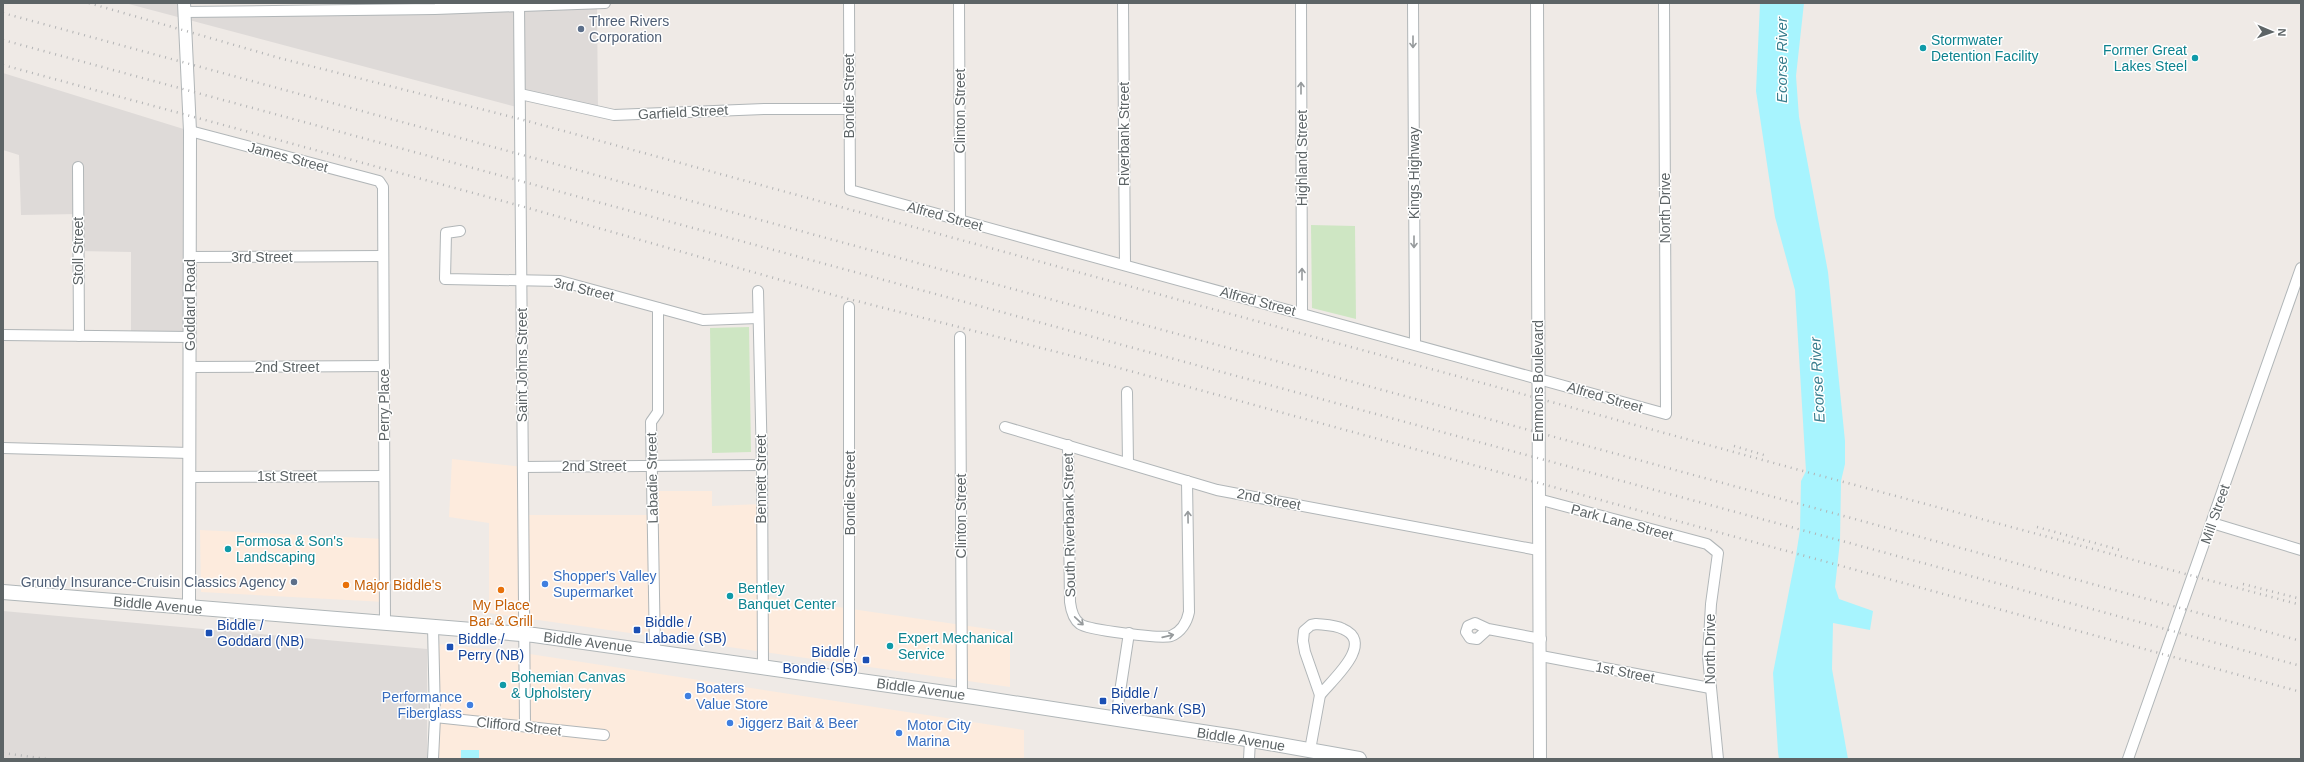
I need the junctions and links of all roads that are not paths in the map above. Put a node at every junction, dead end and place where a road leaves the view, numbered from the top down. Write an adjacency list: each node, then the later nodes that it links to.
1 (605, 3): 9 (street)
2 (849, 3): 12 (street, Bondie Street)
3 (959, 3): 17 (street, Clinton Street)
4 (1123, 3): 21 (street, Riverbank Street)
5 (1301, 3): 27 (street, Highland Street, one-way to 5)
6 (1413, 3): 33 (street, Kings Highway, one-way to 33)
7 (1537, 3): 36 (street, Emmons Boulevard)
8 (1664, 3): 38 (street, North Drive)
9 (519, 5): 10 (street); 11 (street, Saint Johns Street)
10 (184, 7): 13 (street, Goddard Road)
11 (520, 94): 12 (street, Garfield Street); 23 (street, Saint Johns Street)
12 (849, 109): 16 (street, Bondie Street)
13 (190, 131): 15 (street, James Street); 20 (street, Goddard Road)
14 (78, 167): 30 (street, Stoll Street)
15 (383, 187): 19 (street, Perry Place)
16 (850, 190): 17 (street, Alfred Street)
17 (960, 220): 21 (street, Alfred Street)
18 (460, 231): 23 (street, 3rd Street)
19 (383, 256): 20 (street, 3rd Street); 34 (street, Perry Place)
20 (190, 257): 31 (street, Goddard Road)
21 (1125, 265): 27 (street, Alfred Street)
22 (2301, 268): 51 (street, Mill Street)
23 (521, 280): 26 (street, 3rd Street); 46 (street, Saint Johns Street)
24 (758, 291): 28 (street, Bennett Street)
25 (849, 307): 66 (street, Bondie Street)
26 (658, 308): 28 (street, 3rd Street); 45 (street, Labadie Street)
27 (1302, 313): 33 (street, Alfred Street)
28 (758, 318): 44 (street, Bennett Street)
29 (3, 335): 30 (street)
30 (79, 336): 31 (street)
31 (190, 337): 35 (street, Goddard Road)
32 (960, 337): 68 (street, Clinton Street)
33 (1415, 344): 36 (street, Alfred Street)
34 (384, 366): 35 (street, 2nd Street); 47 (street, Perry Place)
35 (190, 367): 42 (street, Goddard Road)
36 (1539, 378): 38 (street, Alfred Street); 50 (street, Emmons Boulevard)
37 (1127, 392): 43 (street)
38 (1666, 414)
39 (1005, 427): 40 (street, 2nd Street)
40 (1068, 445): 43 (street, 2nd Street); 61 (street, South Riverbank Street, one-way to 61)
41 (3, 448): 42 (street)
42 (190, 453): 48 (street, Goddard Road)
43 (1128, 463): 49 (street, 2nd Street)
44 (762, 465): 45 (street, 2nd Street); 65 (street, Bennett Street)
45 (652, 466): 46 (street, 2nd Street); 63 (street, Labadie Street)
46 (523, 467): 60 (street, Saint Johns Street)
47 (384, 476): 48 (street, 1st Street); 57 (street, Perry Place)
48 (190, 477): 56 (street, Goddard Road)
49 (1187, 481): 53 (street, 2nd Street); 61 (street, South Riverbank Street, one-way to 49)
50 (1538, 499): 52 (street, Park Lane Street); 53 (street, Emmons Boulevard)
51 (2212, 523): 54 (street); 81 (street, Mill Street)
52 (1707, 544): 67 (street, North Drive)
53 (1538, 550): 62 (street, Emmons Boulevard)
54 (2301, 550)
55 (3, 592): 56 (main road, Biddle Avenue)
56 (189, 608): 57 (main road, Biddle Avenue)
57 (385, 623): 58 (main road, Biddle Avenue)
58 (434, 626): 60 (main road, Biddle Avenue); 70 (street)
59 (1488, 629): 62 (street)
60 (524, 634): 63 (main road, Biddle Avenue); 72 (street, Saint Johns Street)
61 (1129, 634): 71 (street)
62 (1541, 639): 64 (street, Emmons Boulevard)
63 (655, 651): 65 (main road, Biddle Avenue)
64 (1541, 656): 67 (street, 1st Street); 79 (street, Emmons Boulevard)
65 (763, 666): 66 (main road, Biddle Avenue)
66 (849, 678): 68 (main road, Biddle Avenue)
67 (1710, 688): 80 (street, North Drive)
68 (962, 695): 71 (main road, Biddle Avenue)
69 (1320, 695): 69 (street); 75 (street)
70 (435, 717): 72 (street, Clifford Street); 76 (street)
71 (1116, 718): 74 (main road, Biddle Avenue)
72 (525, 726): 73 (street, Clifford Street)
73 (604, 735)
74 (1250, 740): 75 (main road, Biddle Avenue); 77 (street)
75 (1310, 750): 78 (main road, Biddle Avenue)
76 (433, 759)
77 (1249, 759)
78 (1359, 759)
79 (1540, 759)
80 (1718, 759)
81 (2128, 759)

